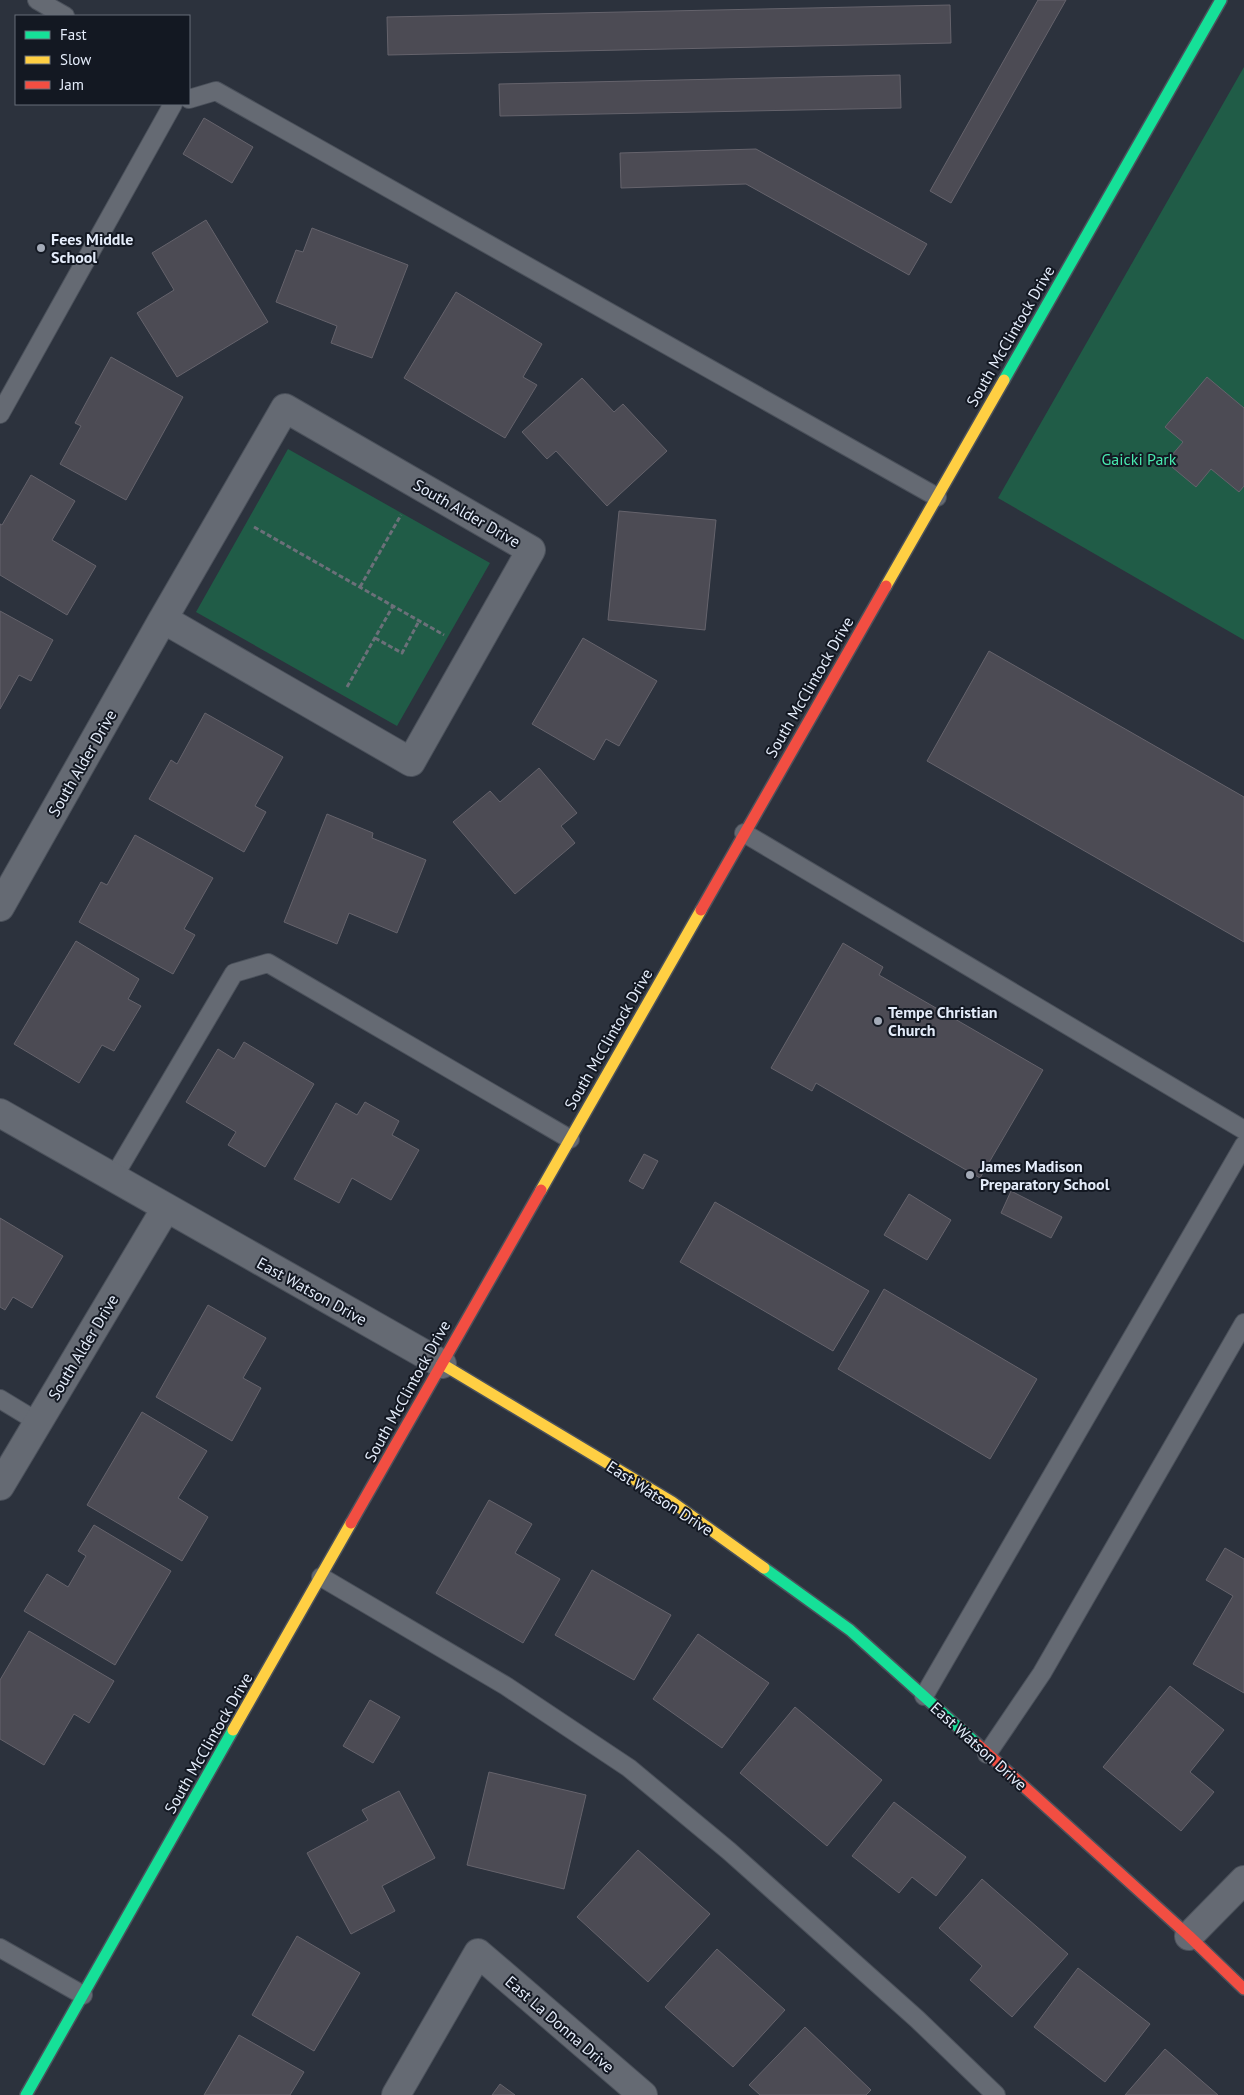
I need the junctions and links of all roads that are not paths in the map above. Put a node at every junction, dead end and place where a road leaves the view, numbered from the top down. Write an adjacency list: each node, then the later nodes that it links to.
1 (37, 0): 3 (lane)
2 (1221, 0): 7 (main road, South McClintock Drive)
3 (63, 15)
4 (190, 99): 7 (lane)
5 (172, 105): 6 (lane)
6 (0, 414)
7 (937, 497): 9 (main road, South McClintock Drive)
8 (163, 619): 8 (street, South Alder Drive); 10 (street, South Alder Drive)
9 (744, 833): 12 (lane); 13 (main road, South McClintock Drive)
10 (0, 907)
11 (0, 1113): 15 (street, East Watson Drive)
12 (1244, 1130)
13 (570, 1139): 15 (lane); 18 (main road, South McClintock Drive)
14 (1244, 1145): 23 (lane)
15 (113, 1178): 16 (street, East Watson Drive)
16 (166, 1208): 18 (street, East Watson Drive); 20 (street, South Alder Drive)
17 (1244, 1323): 24 (lane)
18 (442, 1364): 22 (main road, South McClintock Drive); 23 (main road, East Watson Drive)
19 (0, 1399): 20 (lane)
20 (38, 1422): 21 (street, South Alder Drive)
21 (0, 1486)
22 (320, 1577): 29 (main road, South McClintock Drive); 33 (lane)
23 (924, 1696): 24 (main road, East Watson Drive)
24 (986, 1754): 26 (main road, East Watson Drive)
25 (1244, 1880): 26 (street)
26 (1189, 1936): 28 (main road, East Watson Drive)
27 (0, 1948): 29 (lane)
28 (1244, 1989)
29 (83, 1996): 30 (main road, South McClintock Drive)
30 (26, 2095)
31 (396, 2095): 32 (street, East La Donna Drive)
32 (643, 2095)
33 (996, 2095)

